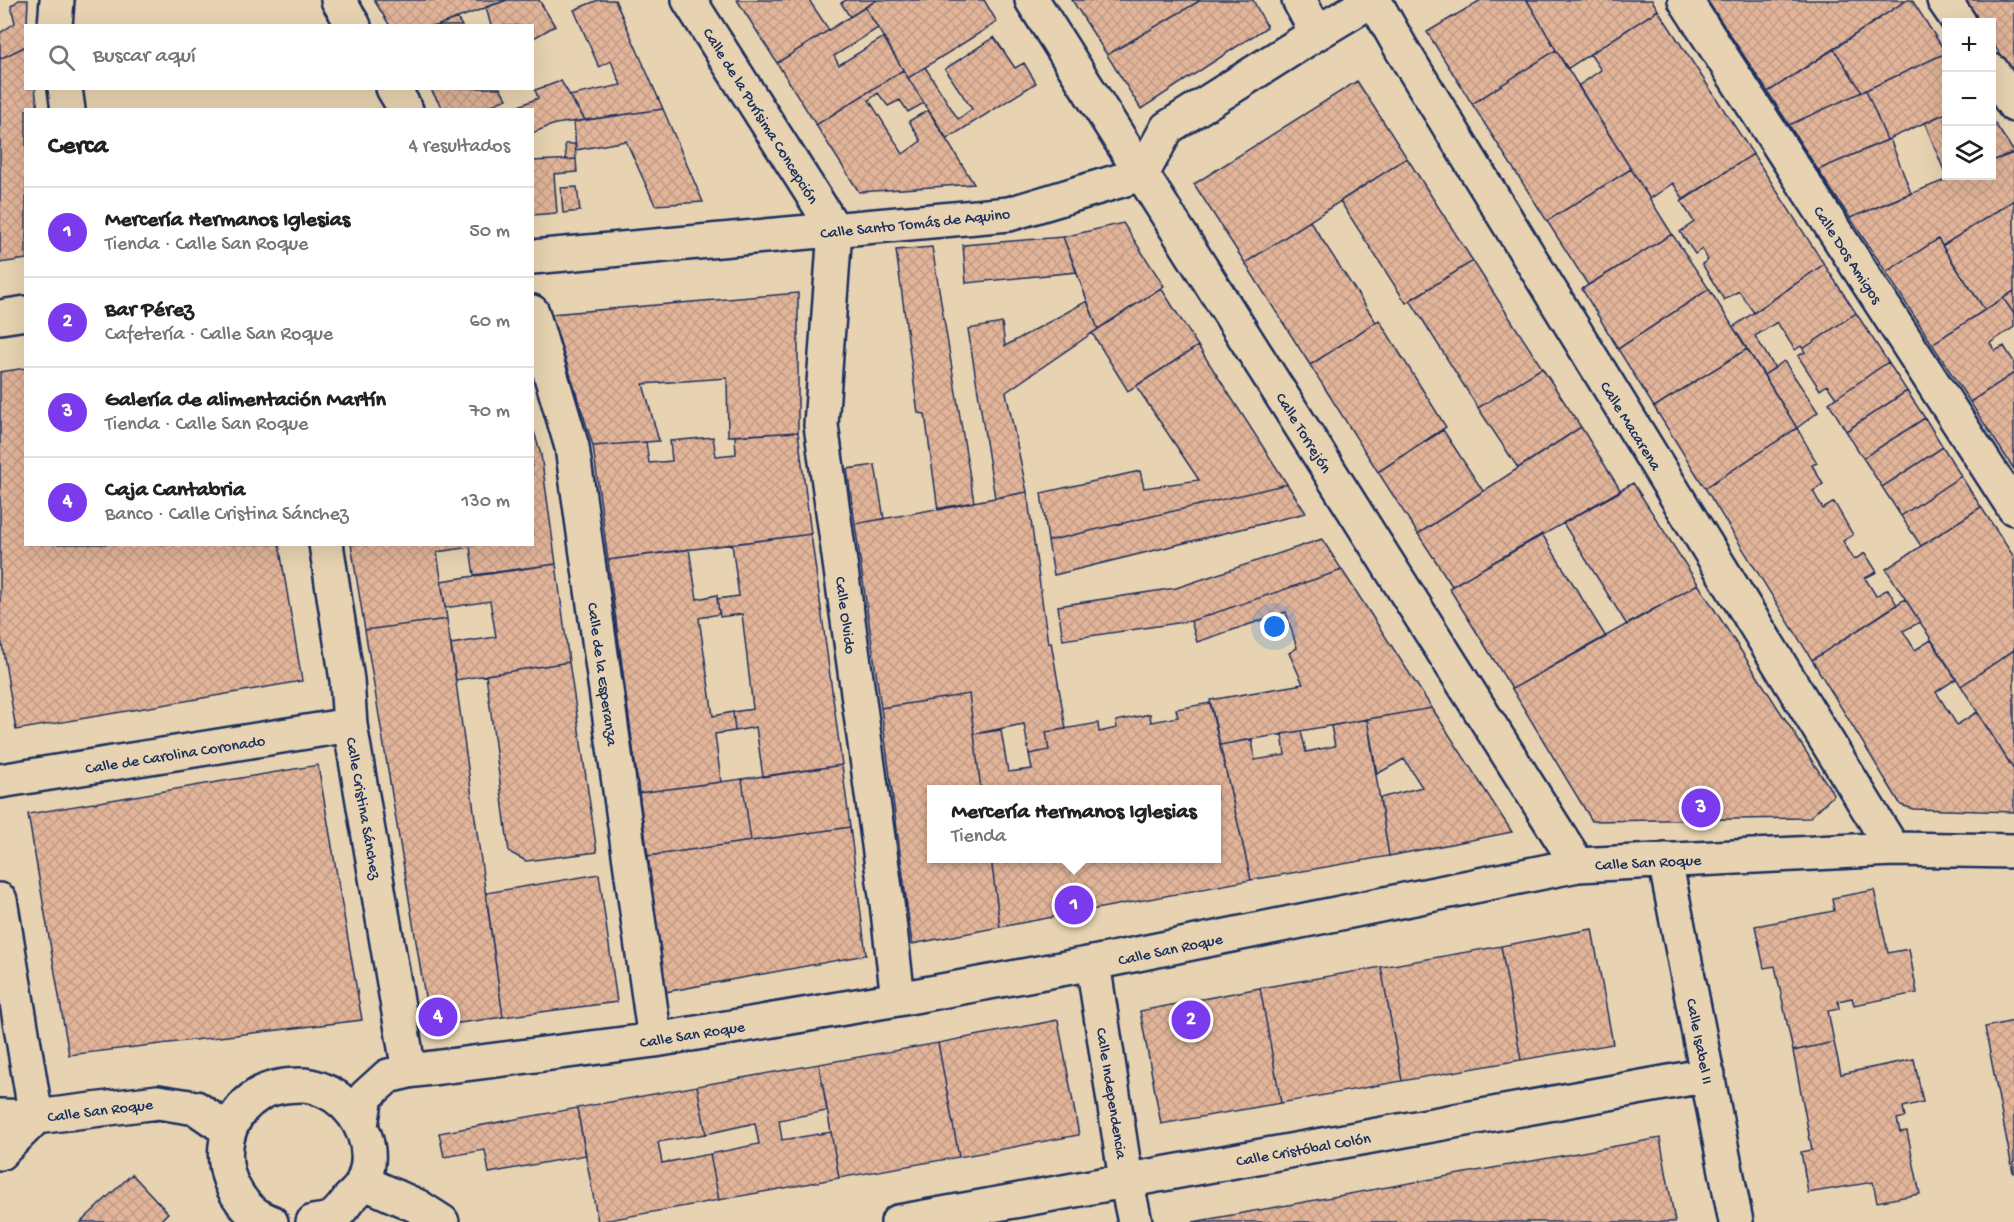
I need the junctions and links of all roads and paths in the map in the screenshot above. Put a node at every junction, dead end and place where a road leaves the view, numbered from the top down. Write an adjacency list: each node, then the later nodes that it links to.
1 (57, 0): 10 (street)
2 (338, 0): 11 (street)
3 (689, 0): 20 (street, Calle de la Purísima Concepción)
4 (1032, 0): 19 (street, Calle Torrejón)
5 (1299, 0): 12 (street)
6 (1373, 0): 12 (street); 29 (street, Calle Macarena)
7 (1685, 0): 25 (street, Calle Dos Amigos)
8 (1944, 0): 9 (street)
9 (1956, 18)
10 (55, 24)
11 (353, 24)
12 (1317, 33): 19 (street)
13 (1993, 72): 16 (street)
14 (65, 90): 17 (street)
15 (394, 90): 18 (street)
16 (2014, 105)
17 (68, 108)
18 (405, 108)
19 (1142, 174): 20 (street, Calle Santo Tomás de Aquino); 32 (street, Calle Torrejón)
20 (835, 230): 21 (street, Calle Santo Tomás de Aquino); 35 (street, Calle Olvido)
21 (534, 257)
22 (24, 313): 23 (street)
23 (0, 316)
24 (534, 319): 36 (street, Calle de la Esperanza)
25 (2014, 508)
26 (326, 546): 27 (street, Calle Cristina Sánchez)
27 (350, 724): 28 (street, Calle de Carolina Coronado); 37 (street, Calle Cristina Sánchez)
28 (0, 781)
29 (1893, 849): 30 (street, Calle San Roque); 31 (street, Calle San Roque)
30 (2014, 852)
31 (1665, 860): 32 (street, Calle San Roque); 38 (street, Calle Isabel II)
32 (1578, 865): 34 (street, Calle San Roque)
33 (0, 900): 40 (street)
34 (1093, 963): 35 (street, Calle San Roque); 44 (street, Calle Independencia)
35 (898, 999): 36 (street, Calle San Roque)
36 (655, 1040): 37 (street, Calle San Roque)
37 (409, 1071): 41 (street, Calle San Roque)
38 (1707, 1075): 44 (street, Calle Cristóbal Colón); 51 (street, Calle Isabel II)
39 (0, 1116): 40 (street, Calle San Roque)
40 (36, 1117): 42 (street, Calle San Roque); 43 (street, Calle San Roque)
41 (361, 1125): 42 (street); 45 (street)
42 (228, 1130): 46 (street)
43 (0, 1152)
44 (1126, 1180): 49 (street, Calle Cristóbal Colón); 50 (street, Calle Independencia)
45 (363, 1182): 47 (street); 48 (street)
46 (271, 1222)
47 (313, 1222)
48 (442, 1222)
49 (898, 1222)
50 (1135, 1222)
51 (1736, 1222)

